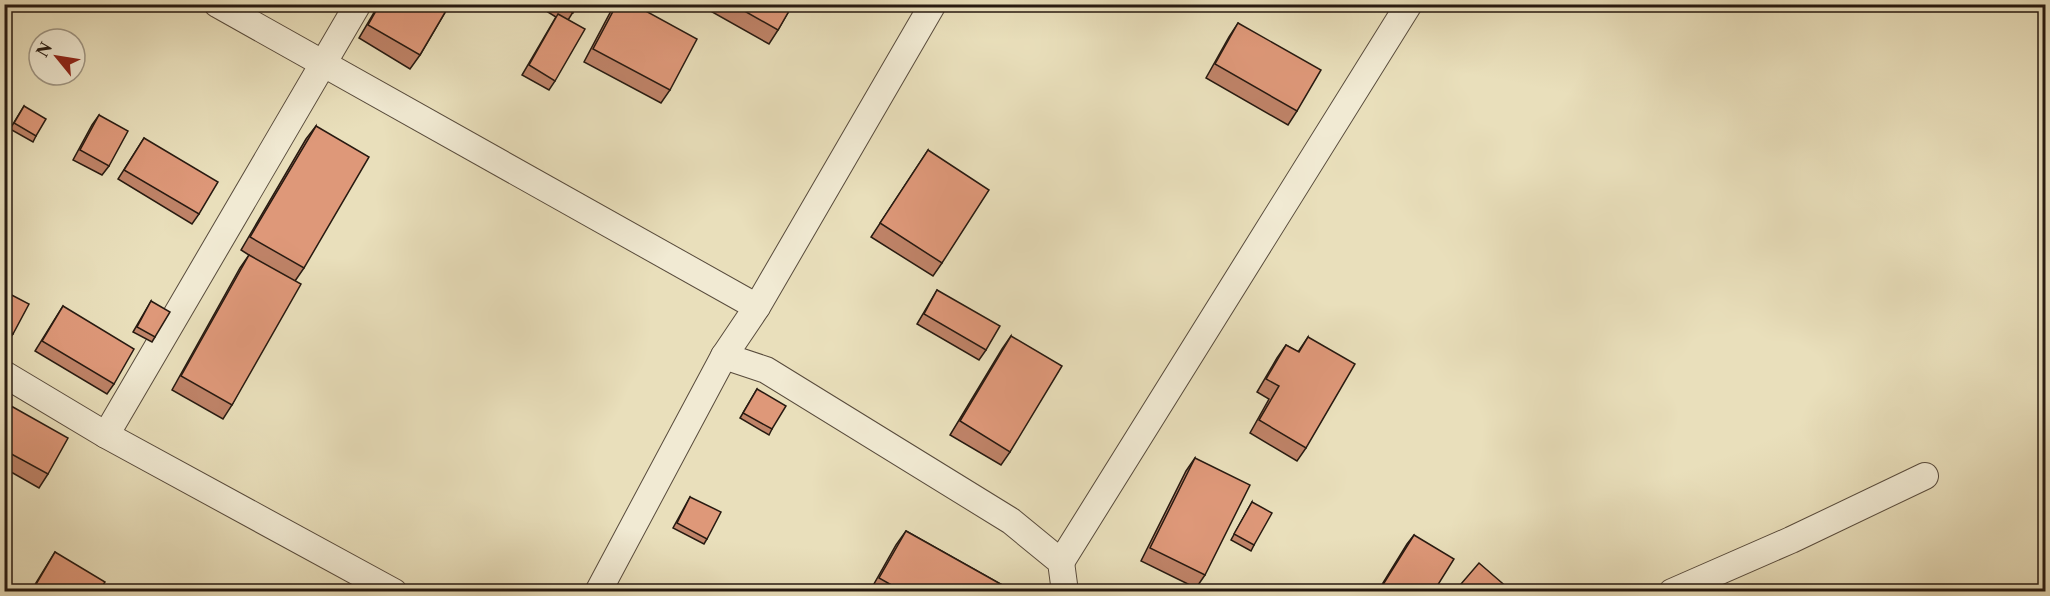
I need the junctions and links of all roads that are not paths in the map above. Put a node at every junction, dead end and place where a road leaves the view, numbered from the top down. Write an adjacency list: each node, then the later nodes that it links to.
1 (217, 4): 5 (street)
2 (358, 4): 5 (street)
3 (933, 4): 6 (street)
4 (1409, 4): 11 (street)
5 (322, 65): 6 (street); 9 (street)
6 (757, 307): 7 (street)
7 (724, 356): 11 (street); 13 (street)
8 (4, 374): 9 (street)
9 (106, 435): 12 (street)
10 (1925, 476): 15 (street)
11 (1062, 562): 14 (street)
12 (394, 591)
13 (598, 591)
14 (1065, 591)
15 (1672, 591)

